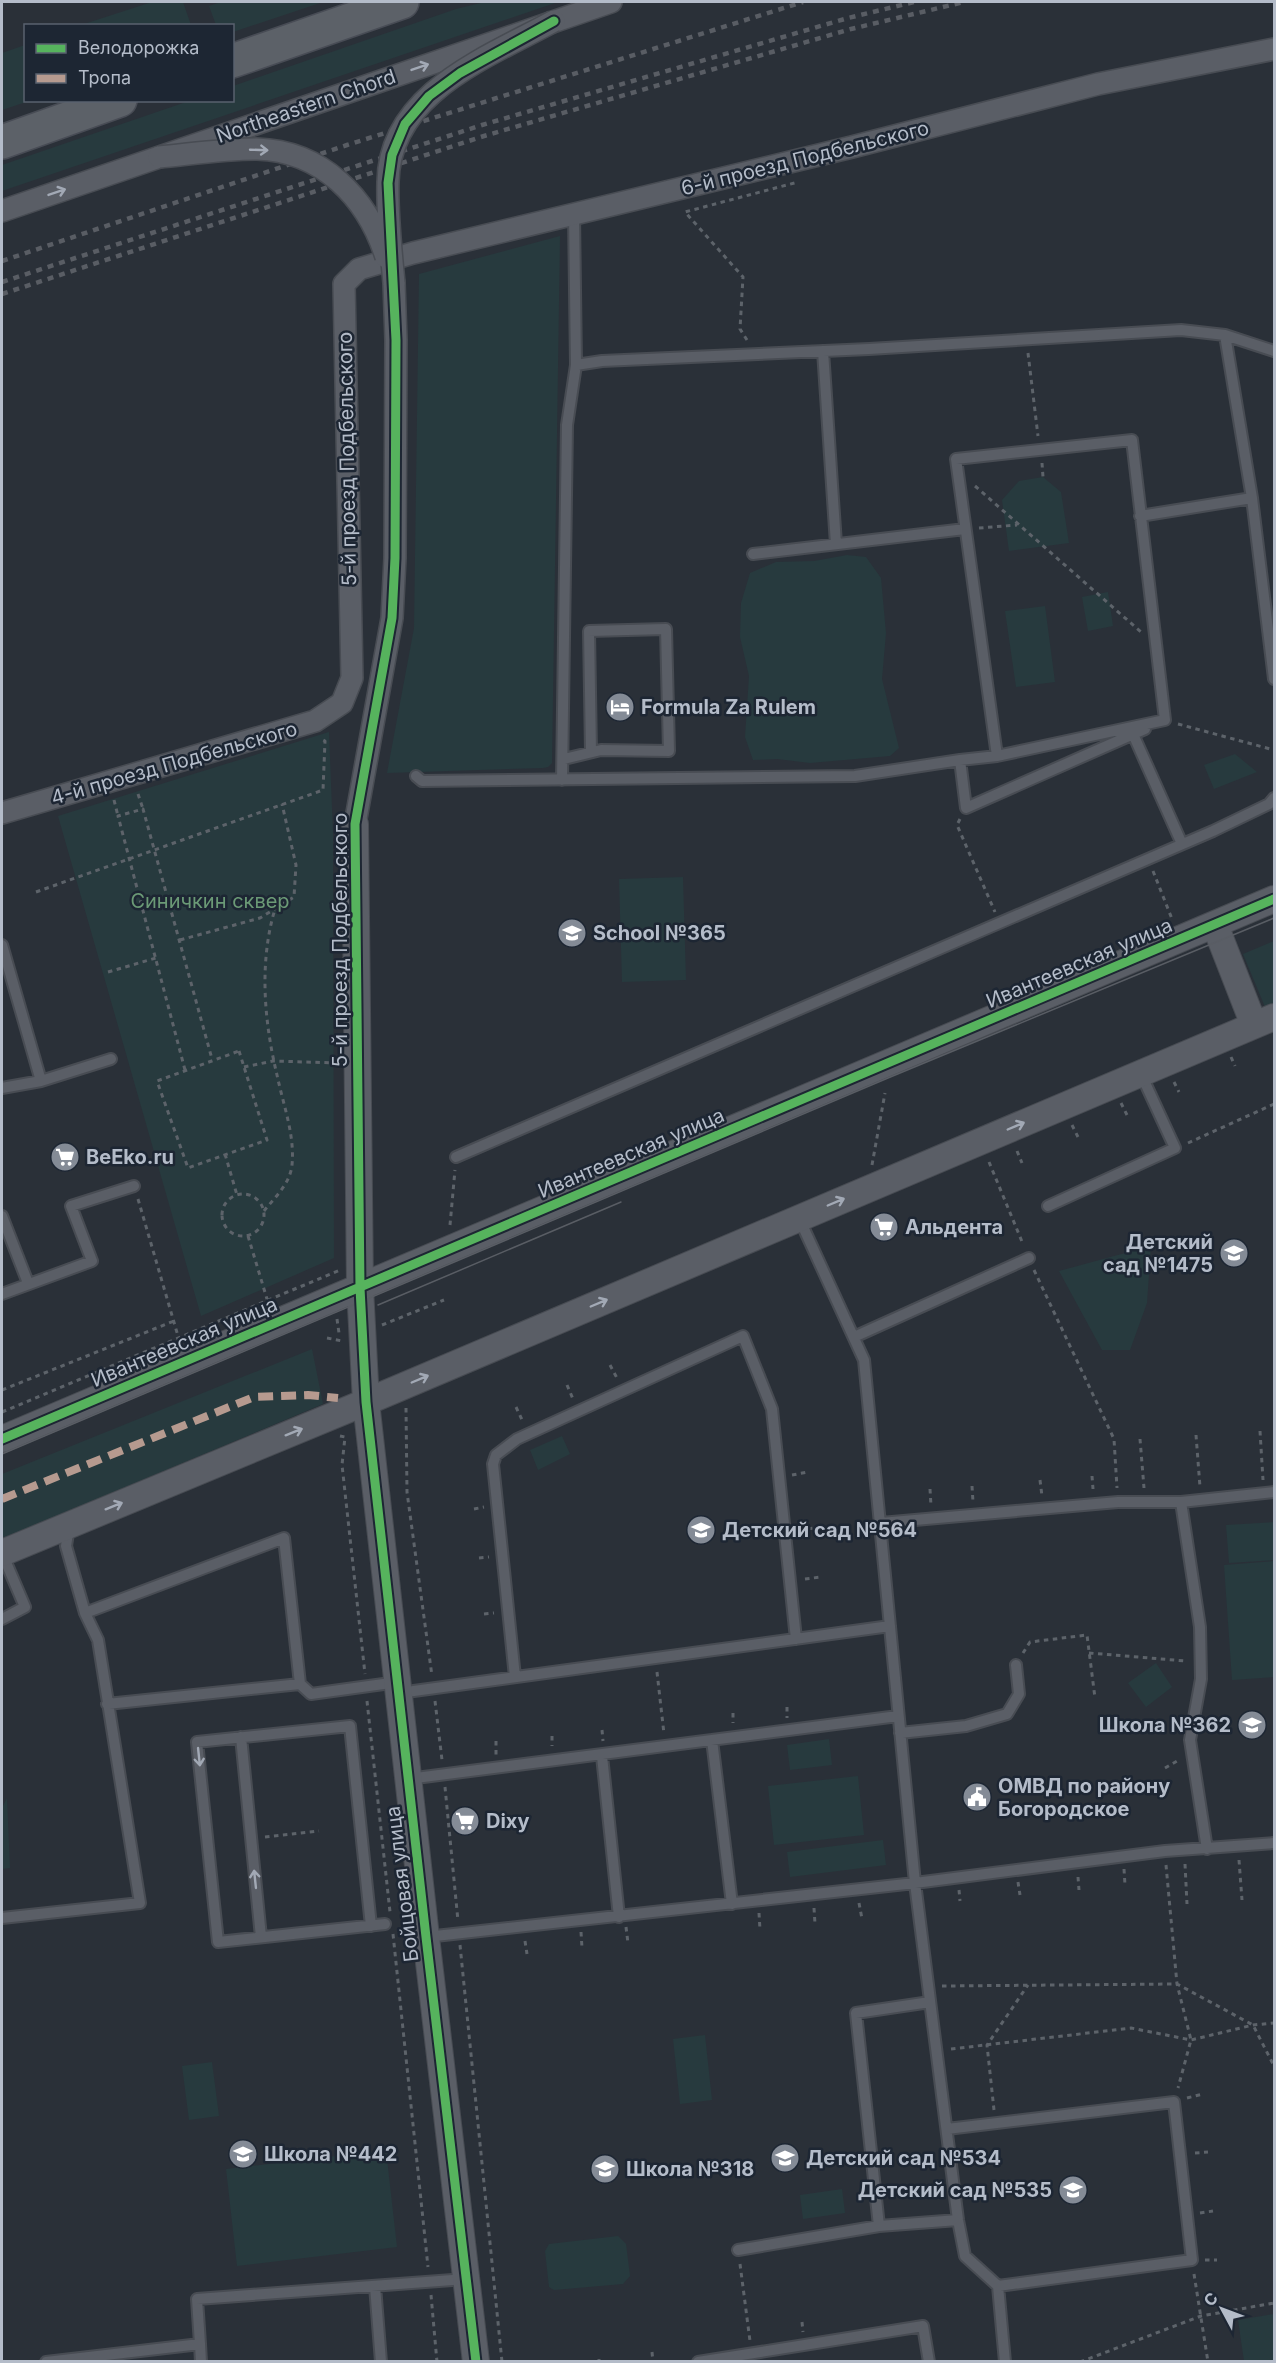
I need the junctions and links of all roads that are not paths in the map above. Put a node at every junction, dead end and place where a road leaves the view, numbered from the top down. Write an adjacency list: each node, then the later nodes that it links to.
1 (402, 2): 5 (main road)
2 (611, 2): 3 (street, Northeastern Chord)
3 (554, 21): 8 (street, Northeastern Chord, one-way to 3, bridge); 12 (street, bridge)
4 (1275, 49): 10 (street, 6-й проезд Подбельского)
5 (234, 60)
6 (114, 102): 7 (main road)
7 (2, 142)
8 (159, 157): 9 (street, Northeastern Chord, one-way to 8); 12 (street, one-way to 12, bridge)
9 (2, 212)
10 (574, 214): 11 (street, 6-й проезд Подбельского); 16 (lane)
11 (344, 284): 24 (street, 5-й проезд Подбельского)
12 (394, 284): 35 (street, 5-й проезд Подбельского)
13 (1225, 335): 14 (lane); 15 (lane); 17 (lane)
14 (823, 351): 16 (lane); 20 (lane)
15 (1275, 351)
16 (576, 365): 29 (lane)
17 (1252, 498): 18 (lane); 22 (lane)
18 (1140, 516): 19 (lane); 25 (lane)
19 (965, 529): 20 (lane); 28 (lane)
20 (836, 544): 21 (lane)
21 (753, 554)
22 (1270, 613): 23 (lane)
23 (1275, 678)
24 (342, 704): 34 (street, 4-й проезд Подбельского)
25 (1165, 720): 26 (lane); 28 (lane)
26 (1133, 734): 30 (lane); 36 (lane)
27 (591, 752): 27 (lane); 29 (lane)
28 (997, 756): 30 (lane)
29 (564, 759): 32 (lane)
30 (960, 759): 32 (lane)
31 (416, 776): 32 (lane)
32 (562, 780)
33 (1275, 798): 36 (lane)
34 (2, 813)
35 (355, 824): 52 (street, 5-й проезд Подбельского)
36 (1182, 844): 45 (lane)
37 (1275, 899): 38 (street, Ивантеевская улица)
38 (1215, 925): 40 (street); 52 (street, Ивантеевская улица)
39 (2, 945): 43 (lane)
40 (1264, 1021): 42 (street)
41 (111, 1059): 43 (lane)
42 (1140, 1074): 47 (lane); 49 (street, one-way to 42)
43 (41, 1081): 44 (lane)
44 (2, 1088)
45 (456, 1157)
46 (134, 1186): 51 (lane)
47 (1048, 1206)
48 (2, 1216): 51 (lane)
49 (799, 1218): 55 (lane); 56 (street, one-way to 49)
50 (1029, 1258): 55 (lane)
51 (28, 1283): 53 (lane)
52 (360, 1288): 54 (street, 5-й проезд Подбельского); 57 (street, Ивантеевская улица)
53 (2, 1294)
54 (362, 1333): 56 (street, Бойцовая улица)
55 (854, 1337): 60 (lane)
56 (366, 1402): 61 (street, one-way to 56); 70 (street, Бойцовая улица)
57 (2, 1439)
58 (1269, 1493): 59 (lane)
59 (1181, 1502): 60 (lane); 79 (lane)
60 (881, 1522): 65 (lane)
61 (69, 1525): 62 (street); 63 (lane)
62 (2, 1553): 64 (lane)
63 (85, 1613): 69 (lane); 71 (lane)
64 (2, 1618)
65 (890, 1626): 66 (lane); 72 (lane)
66 (796, 1639): 68 (lane); 68 (lane)
67 (1016, 1665): 73 (lane)
68 (515, 1677): 70 (lane)
69 (300, 1684): 70 (lane); 71 (lane)
70 (398, 1687): 77 (street, Бойцовая улица)
71 (107, 1704): 83 (lane)
72 (898, 1716): 73 (lane); 75 (lane)
73 (900, 1733): 80 (lane)
74 (241, 1737): 85 (lane); 86 (lane, one-way to 74); 86 (lane, one-way to 86)
75 (712, 1740): 76 (lane); 81 (lane)
76 (602, 1756): 77 (lane); 82 (lane)
77 (408, 1779): 87 (street, Бойцовая улица)
78 (1275, 1843): 79 (lane)
79 (1207, 1849): 80 (lane)
80 (915, 1883): 81 (lane); 88 (lane)
81 (732, 1904): 82 (lane)
82 (619, 1917): 87 (lane)
83 (2, 1918)
84 (388, 1924): 85 (lane)
85 (371, 1926): 86 (lane)
86 (261, 1937)
87 (426, 1937): 93 (street, Бойцовая улица)
88 (930, 2002): 89 (lane); 91 (lane)
89 (947, 2129): 90 (lane); 95 (lane)
90 (958, 2220): 91 (lane); 95 (lane)
91 (879, 2226): 92 (lane)
92 (738, 2250)
93 (466, 2279): 94 (lane); 100 (street, Бойцовая улица)
94 (375, 2286): 96 (lane); 99 (lane)
95 (998, 2286): 103 (lane)
96 (200, 2344): 97 (lane); 98 (lane)
97 (46, 2361)
98 (201, 2361)
99 (381, 2361)
100 (476, 2361)
101 (698, 2361): 102 (lane)
102 (929, 2361)
103 (1005, 2361)

